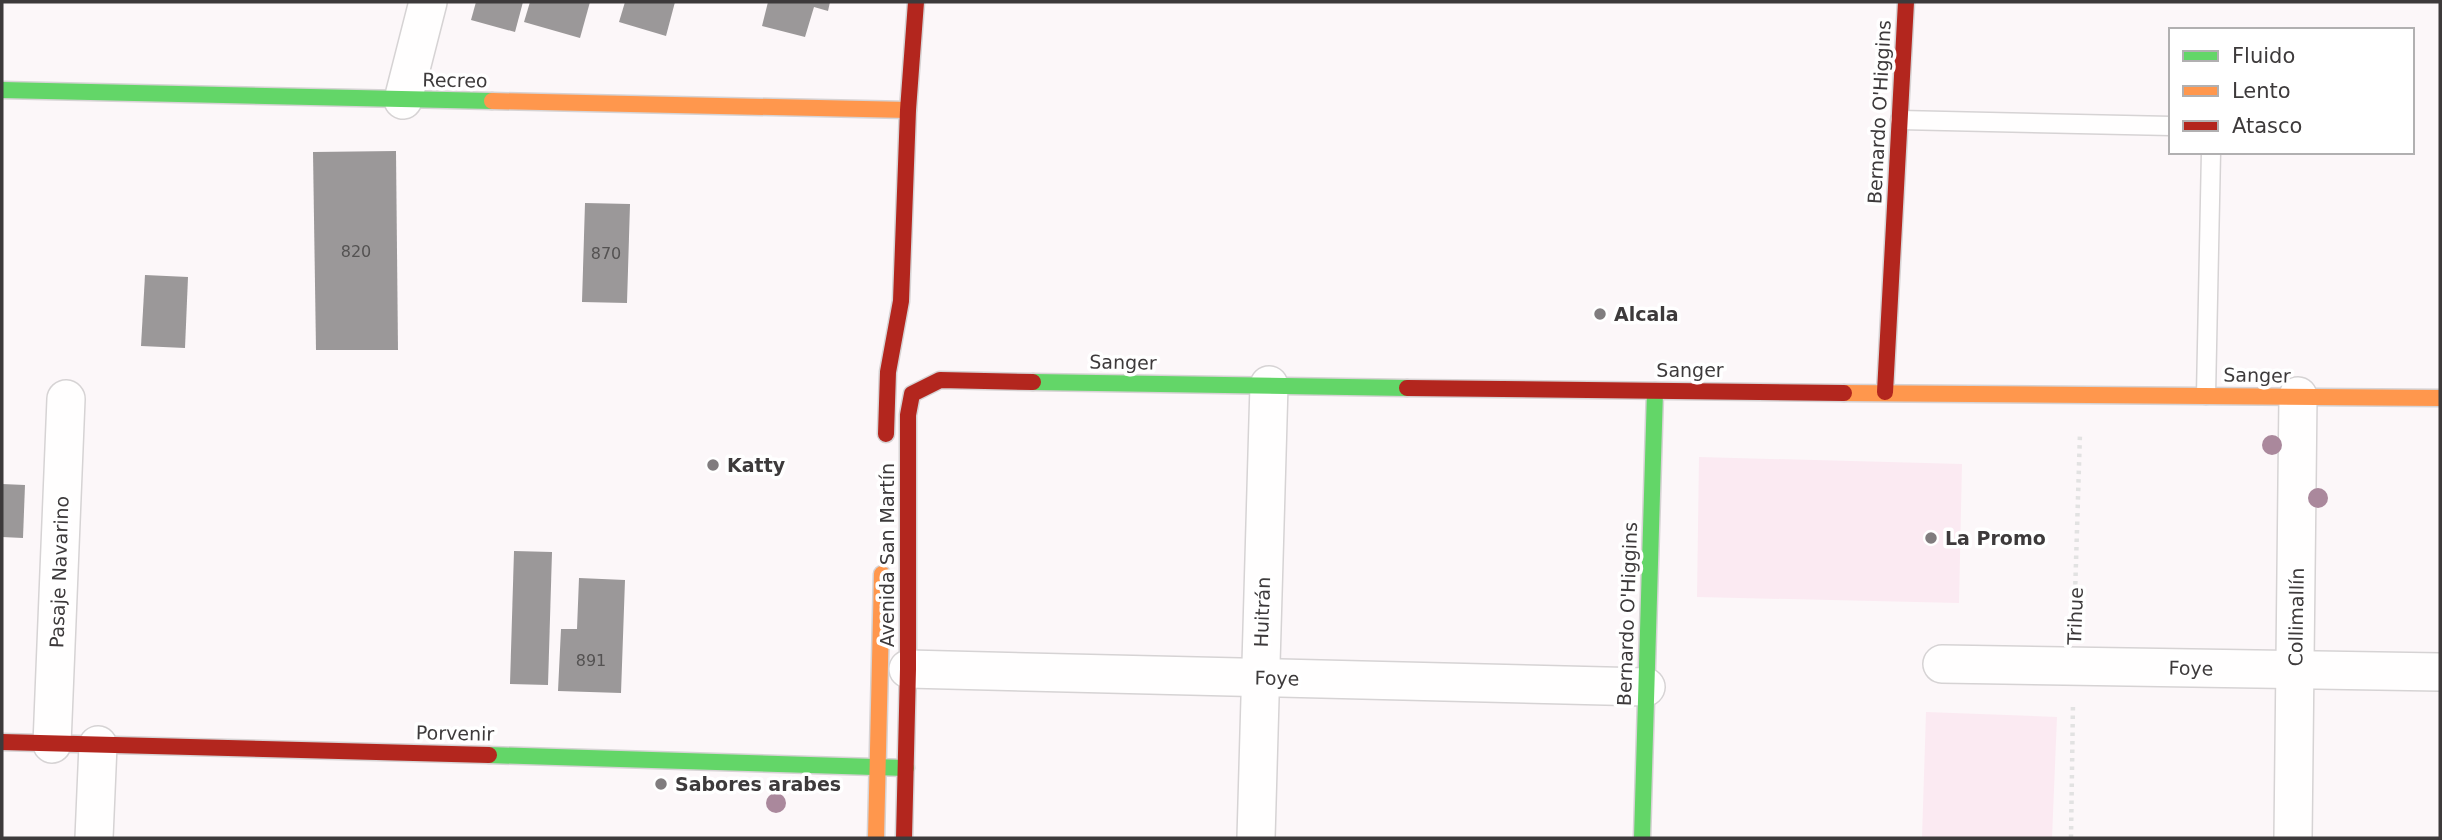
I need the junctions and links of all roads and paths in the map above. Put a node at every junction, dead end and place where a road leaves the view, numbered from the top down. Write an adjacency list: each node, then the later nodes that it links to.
1 (428, 2): 5 (street)
2 (916, 2): 6 (street, Avenida San Martín)
3 (1906, 2): 7 (street, Bernardo O'Higgins)
4 (2, 90): 5 (street, Recreo)
5 (404, 100): 6 (street, Recreo)
6 (908, 110): 10 (street, Avenida San Martín)
7 (1900, 120): 8 (lane); 16 (street, Bernardo O'Higgins)
8 (2169, 126)
9 (2211, 154): 18 (lane)
10 (901, 301): 11 (street, Avenida San Martín); 22 (street, Avenida San Martín)
11 (908, 340)
12 (922, 366): 13 (street)
13 (940, 380): 14 (street, Sanger); 26 (street, Avenida San Martín)
14 (1269, 385): 15 (street, Sanger); 29 (street, Huitrán)
15 (1655, 391): 16 (street, Sanger); 30 (street, Bernardo O'Higgins)
16 (1885, 392): 17 (street, Sanger)
17 (2081, 394): 18 (street, Sanger); 25 (path, Trihue)
18 (2206, 395): 19 (street, Sanger)
19 (2298, 396): 20 (street, Sanger); 27 (street, Collimallín)
20 (2440, 398)
21 (66, 399): 32 (street, Pasaje Navarino)
22 (886, 445)
23 (883, 558): 34 (street, Avenida San Martín)
24 (1942, 664): 25 (street, Foye)
25 (2073, 666): 27 (street, Foye); 41 (path, Trihue)
26 (908, 668): 29 (street, Foye); 35 (street, Avenida San Martín)
27 (2295, 670): 28 (street, Foye); 42 (street, Collimallín)
28 (2440, 672)
29 (1261, 678): 30 (street, Foye); 39 (street, Huitrán)
30 (1646, 687): 40 (street, Bernardo O'Higgins)
31 (2, 743): 32 (street, Porvenir)
32 (52, 744): 33 (street, Porvenir)
33 (98, 745): 34 (street, Porvenir); 36 (street)
34 (877, 766): 35 (street, Porvenir); 37 (street, Avenida San Martín)
35 (906, 768): 38 (street, Avenida San Martín)
36 (94, 838)
37 (876, 838)
38 (904, 838)
39 (1256, 838)
40 (1642, 838)
41 (2071, 838)
42 (2293, 838)

